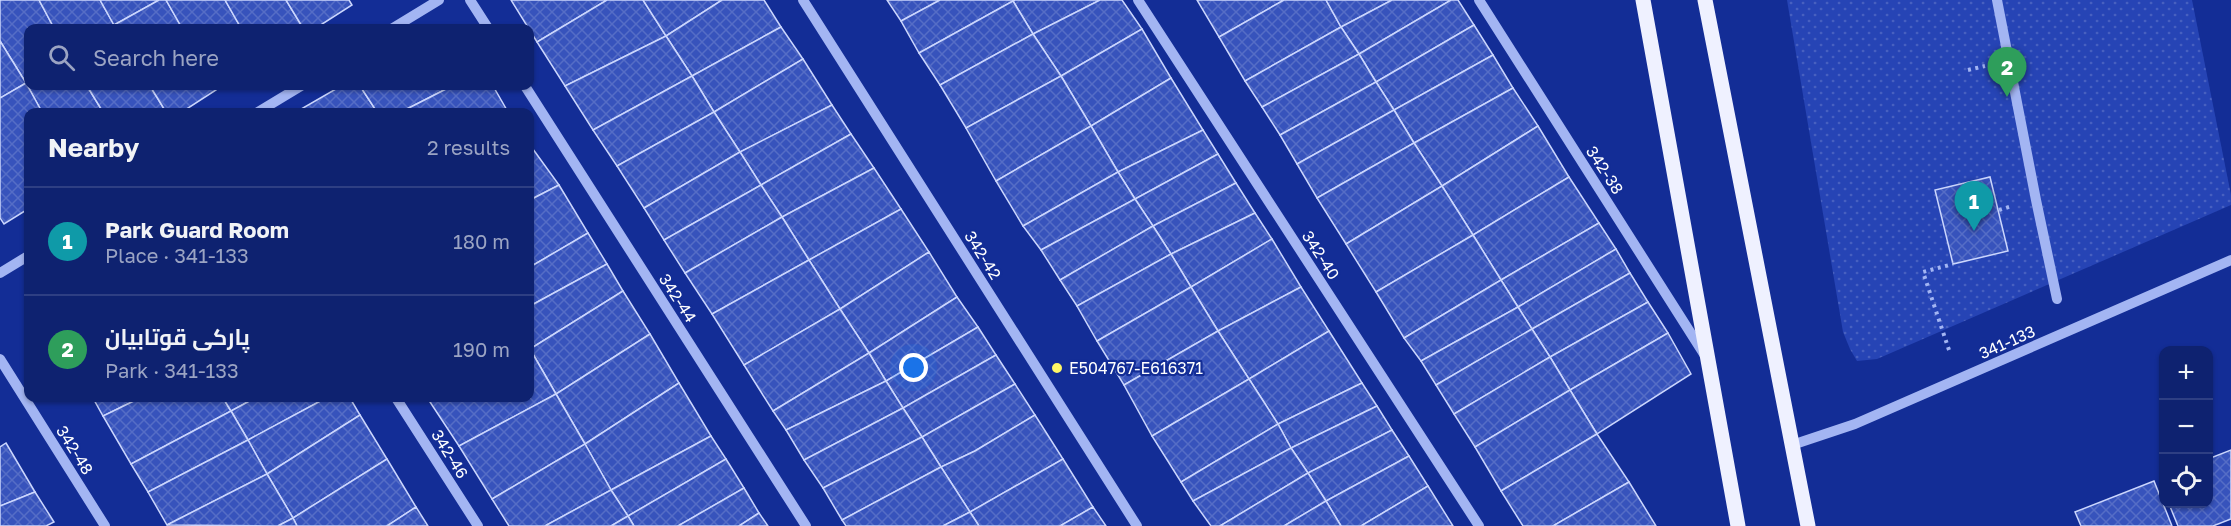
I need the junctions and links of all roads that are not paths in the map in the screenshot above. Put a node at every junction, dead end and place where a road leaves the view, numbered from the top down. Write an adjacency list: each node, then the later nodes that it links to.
1 (439, 0): 9 (street)
2 (470, 0): 10 (street)
3 (802, 0): 27 (street, 342-42)
4 (1138, 0): 28 (street, 342-40)
5 (1479, 0): 18 (street, 342-38)
6 (1643, 0): 18 (main road)
7 (1705, 0): 23 (main road)
8 (1997, 0): 17 (street)
9 (400, 24)
10 (485, 24)
11 (295, 90): 13 (street)
12 (528, 90): 26 (street, 342-44)
13 (265, 108)
14 (24, 258): 16 (street)
15 (2231, 260): 23 (street, 341-133)
16 (0, 273)
17 (2057, 299)
18 (1706, 357): 29 (main road)
19 (0, 359): 20 (street, 342-48)
20 (24, 397)
21 (27, 402): 24 (street, 342-48)
22 (399, 402): 25 (street, 342-46)
23 (1792, 445): 30 (main road)
24 (105, 526)
25 (478, 526)
26 (806, 526)
27 (1137, 526)
28 (1479, 526)
29 (1738, 526)
30 (1808, 526)

